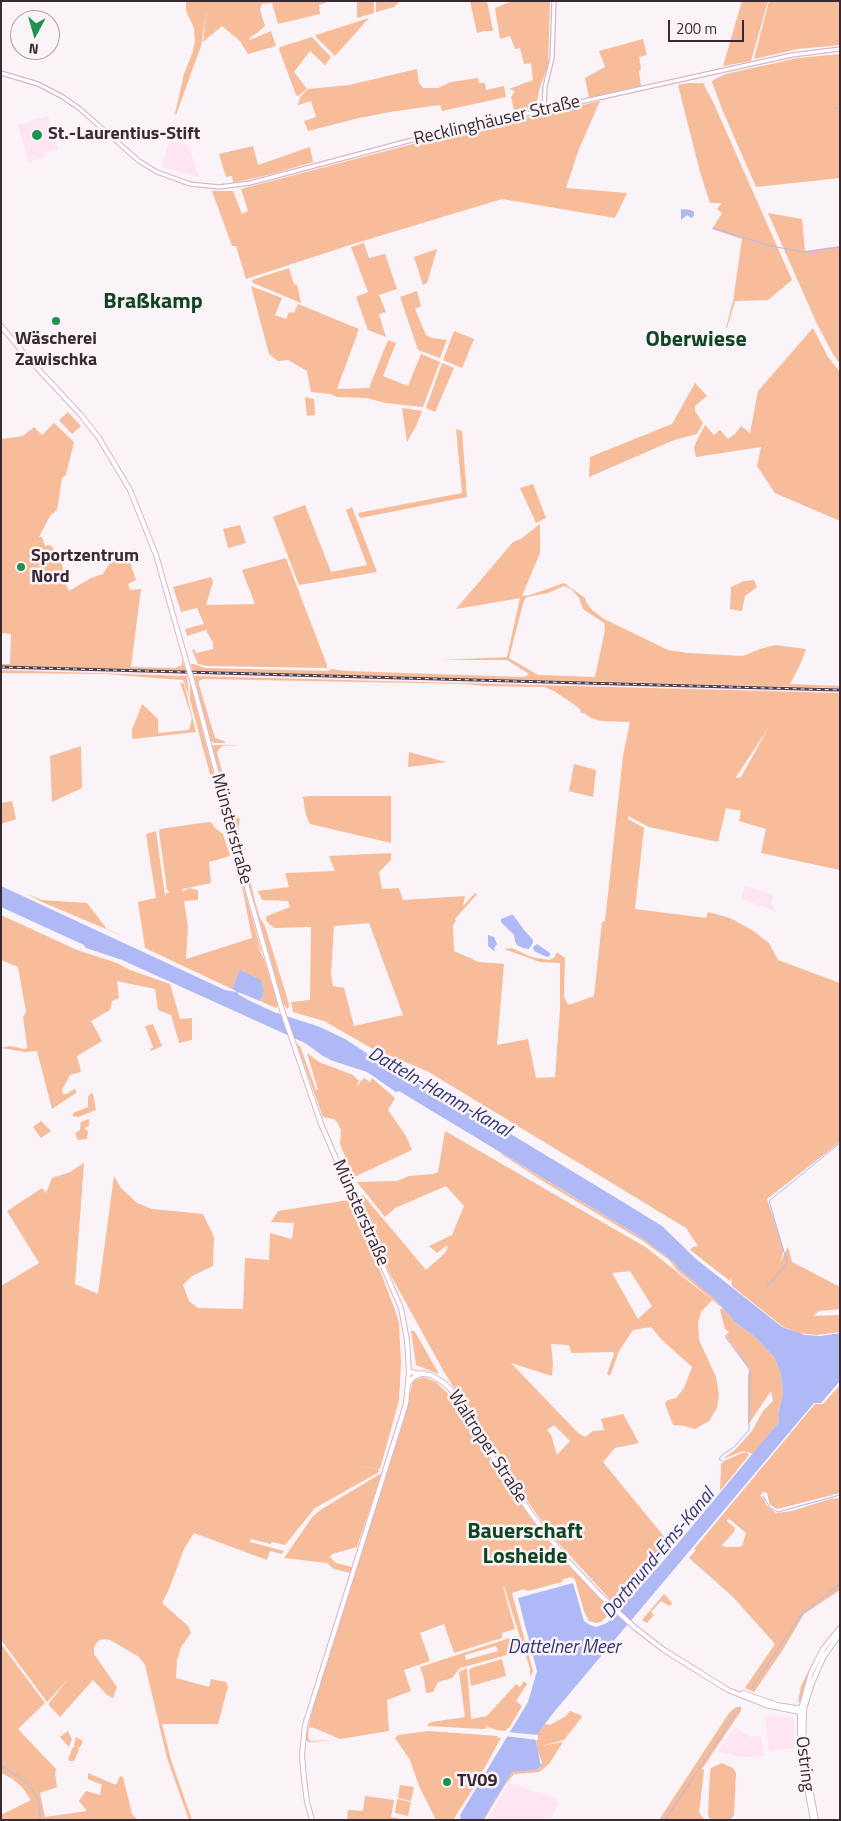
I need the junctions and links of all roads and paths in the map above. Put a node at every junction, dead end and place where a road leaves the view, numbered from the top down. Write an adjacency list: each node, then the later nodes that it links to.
1 (554, 1): 4 (main road)
2 (840, 49): 4 (main road, Recklinghäuser Straße)
3 (1, 73): 4 (main road, Recklinghäuser Straße)
4 (544, 110)
5 (1, 326): 6 (main road, Münsterstraße, bridge)
6 (409, 1372): 7 (main road, Waltroper Straße); 8 (main road)
7 (425, 1373): 8 (main road); 11 (main road, Waltroper Straße)
8 (408, 1385): 12 (main road)
9 (840, 1628): 11 (main road)
10 (840, 1634): 11 (main road)
11 (802, 1711): 13 (main road, Ostring)
12 (312, 1820)
13 (814, 1820)

